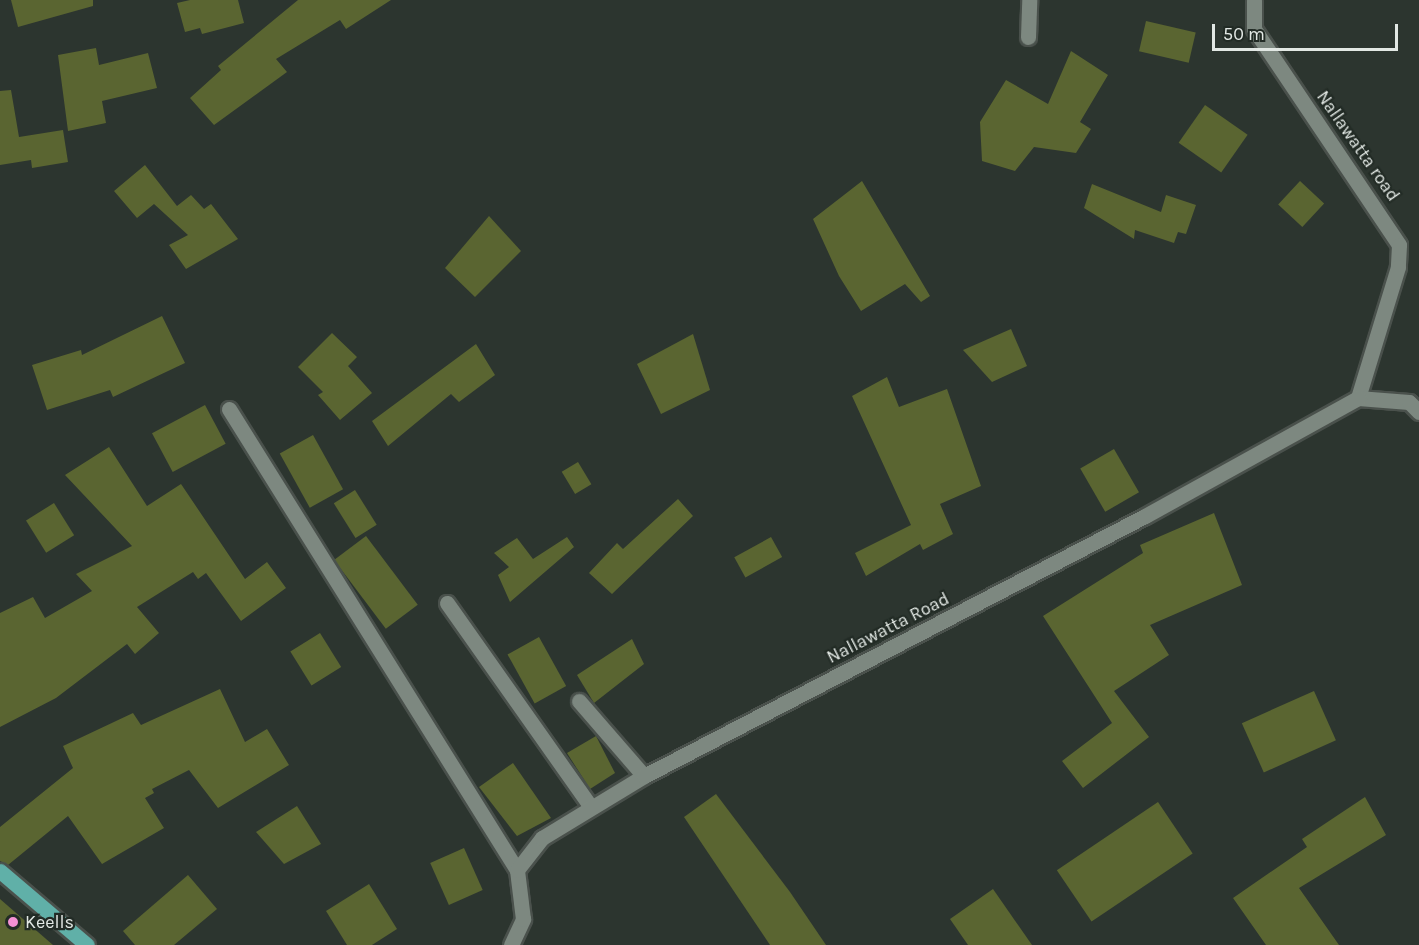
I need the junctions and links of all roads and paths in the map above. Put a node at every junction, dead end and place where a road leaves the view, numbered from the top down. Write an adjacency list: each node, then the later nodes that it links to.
1 (1029, 0): 3 (street)
2 (1254, 0): 4 (street, Nallawatta road)
3 (1028, 37)
4 (1358, 398): 6 (street); 9 (street, Nallawatta Road)
5 (229, 409): 11 (street)
6 (1419, 411)
7 (447, 603): 10 (street)
8 (579, 701): 9 (street)
9 (644, 776): 10 (street, Nallawatta Road)
10 (591, 807): 11 (street, Nallawatta Road)
11 (517, 870): 14 (street)
12 (0, 871): 13 (main road)
13 (87, 945)
14 (511, 945)

